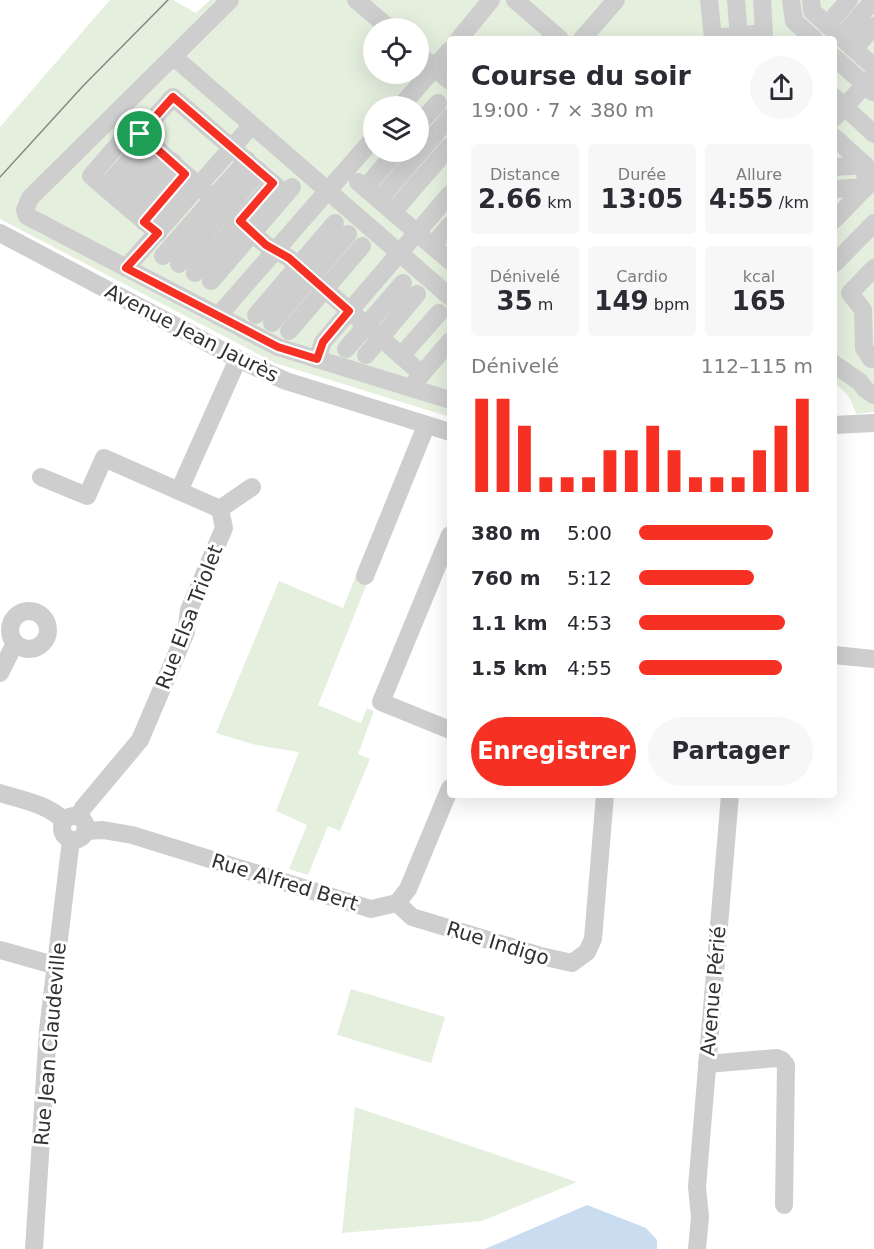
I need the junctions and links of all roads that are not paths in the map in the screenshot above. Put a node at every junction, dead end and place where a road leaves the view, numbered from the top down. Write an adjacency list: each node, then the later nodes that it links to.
1 (231, 0): 24 (street)
2 (356, 0): 12 (street)
3 (491, 0): 14 (street)
4 (515, 0): 15 (street)
5 (616, 0): 16 (street)
6 (709, 0): 17 (street)
7 (736, 0): 18 (street)
8 (762, 0): 19 (street)
9 (792, 0): 20 (street)
10 (849, 0): 21 (street)
11 (874, 0): 21 (street)
12 (377, 18)
13 (874, 26): 21 (street)
14 (461, 36)
15 (557, 36)
16 (585, 36)
17 (712, 36)
18 (739, 36)
19 (768, 36)
20 (811, 36)
21 (850, 46): 23 (street); 30 (street)
22 (447, 54): 26 (street)
23 (837, 55)
24 (174, 57): 31 (street); 33 (street)
25 (429, 63): 26 (street)
26 (435, 68): 27 (street); 28 (street)
27 (447, 78)
28 (410, 96)
29 (443, 108): 32 (street); 34 (street)
30 (838, 108): 35 (street)
31 (116, 113): 37 (street); 66 (street)
32 (429, 118)
33 (252, 125): 38 (street); 51 (street)
34 (429, 129)
35 (874, 134)
36 (837, 141): 44 (street)
37 (156, 148): 38 (street); 48 (street); 54 (street); 54 (street); 54 (street)
38 (233, 148): 47 (street); 48 (street)
39 (363, 151): 51 (street)
40 (447, 157): 46 (street)
41 (386, 162): 53 (street)
42 (406, 162): 53 (street)
43 (423, 162): 46 (street)
44 (865, 165): 45 (street); 49 (street)
45 (837, 167)
46 (442, 175): 56 (street)
47 (271, 179): 55 (street); 55 (street)
48 (200, 186): 54 (street); 55 (street)
49 (866, 187): 50 (street); 57 (street)
50 (837, 189)
51 (328, 191): 62 (street); 64 (street)
52 (447, 197): 59 (street)
53 (379, 200): 56 (street)
54 (131, 210): 66 (street)
55 (233, 215): 55 (street); 62 (street)
56 (398, 216): 59 (street)
57 (837, 217)
58 (874, 223): 65 (street)
59 (416, 232): 63 (street); 64 (street)
60 (0, 234): 77 (street, Avenue Jean Jaurès)
61 (447, 236): 63 (street)
62 (276, 250): 68 (street); 71 (street)
63 (443, 251)
64 (399, 253): 69 (street); 70 (street)
65 (837, 261)
66 (126, 268): 71 (street)
67 (872, 275): 79 (street)
68 (316, 282): 68 (street); 70 (street); 72 (street); 73 (street)
69 (447, 294)
70 (349, 311): 75 (street); 78 (street)
71 (218, 316): 78 (street)
72 (264, 319)
73 (295, 333)
74 (447, 345): 81 (street)
75 (380, 346): 75 (street); 76 (street); 81 (street)
76 (346, 349)
77 (238, 359): 87 (street, Avenue Jean Jaurès); 91 (street)
78 (317, 359): 82 (street)
79 (873, 361): 83 (street)
80 (837, 366): 83 (street)
81 (422, 374): 82 (street)
82 (410, 388): 84 (street)
83 (872, 394)
84 (447, 399)
85 (874, 423): 86 (street)
86 (837, 425)
87 (426, 426): 88 (street, Avenue Jean Jaurès); 94 (street)
88 (447, 431)
89 (41, 477): 91 (street)
90 (252, 487): 92 (street)
91 (179, 491): 92 (street)
92 (220, 509): 104 (street, Rue Elsa Triolet)
93 (447, 542): 99 (street)
94 (365, 576)
95 (15, 643): 98 (street)
96 (837, 655): 97 (street)
97 (874, 659)
98 (0, 673)
99 (447, 729)
100 (0, 793): 104 (street)
101 (447, 796): 105 (street)
102 (605, 798): 105 (street, Rue Indigo)
103 (730, 798): 108 (street, Avenue Périé)
104 (75, 827): 105 (street, Rue Alfred Bert); 107 (street, Rue Jean Claudeville)
105 (397, 903)
106 (0, 950): 107 (street)
107 (57, 966): 111 (street, Rue Jean Claudeville)
108 (707, 1064): 109 (street, Avenue Périé); 110 (street)
109 (697, 1187): 112 (street, Avenue Périé); 113 (street, Avenue Périé)
110 (784, 1205)
111 (34, 1249)
112 (685, 1249)
113 (697, 1249)

